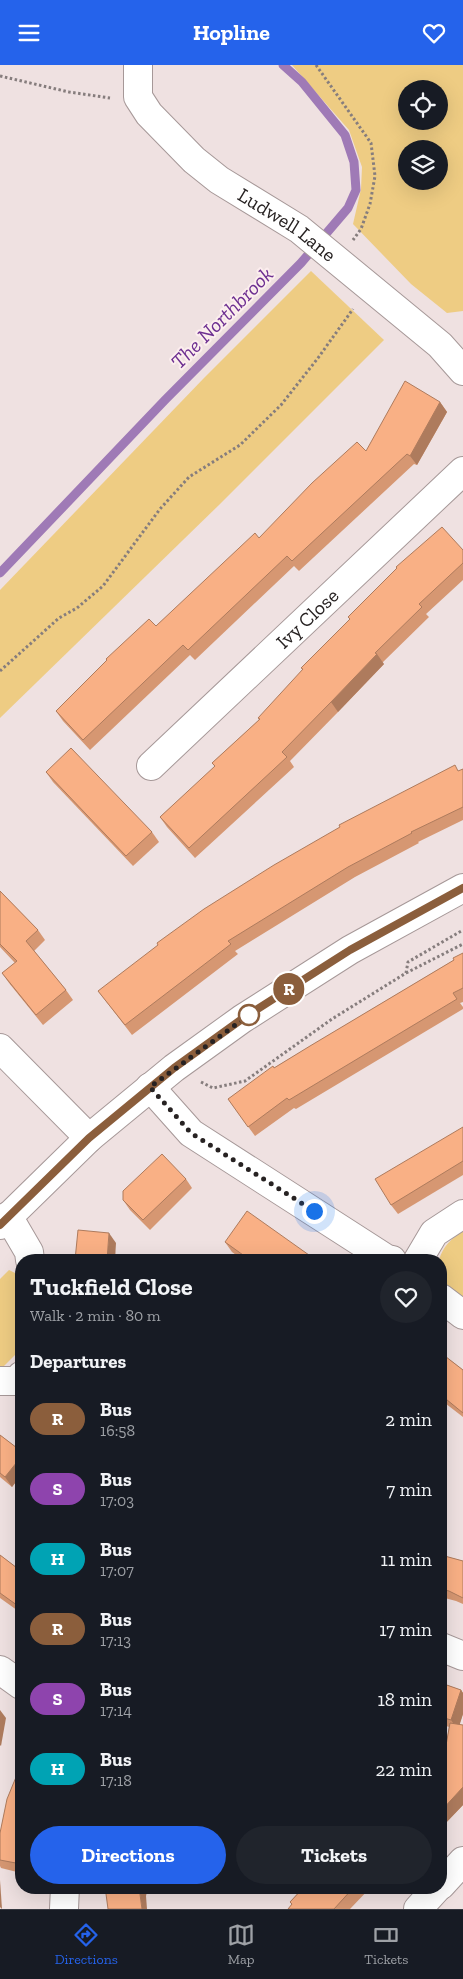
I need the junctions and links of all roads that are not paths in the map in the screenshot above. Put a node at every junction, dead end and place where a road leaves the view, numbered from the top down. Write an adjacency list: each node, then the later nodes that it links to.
1 (138, 65): 2 (street, Ludwell Lane)
2 (463, 371)
3 (463, 471): 4 (street, Ivy Close)
4 (151, 766)
5 (463, 888): 7 (street)
6 (0, 1048): 8 (street)
7 (150, 1087): 8 (street); 12 (street)
8 (89, 1138): 10 (street)
9 (463, 1214): 13 (street)
10 (4, 1221): 11 (street)
11 (29, 1254)
12 (379, 1254)
13 (422, 1254)
14 (447, 1303): 15 (street)
15 (463, 1315)
16 (0, 1381): 17 (street)
17 (15, 1381)
18 (447, 1649): 19 (street)
19 (463, 1656)
20 (0, 1670): 21 (street)
21 (15, 1681)
22 (463, 1861): 23 (street)
23 (447, 1878)
24 (65, 1894): 26 (street)
25 (432, 1894): 27 (street)
26 (64, 1909)
27 (418, 1909)

